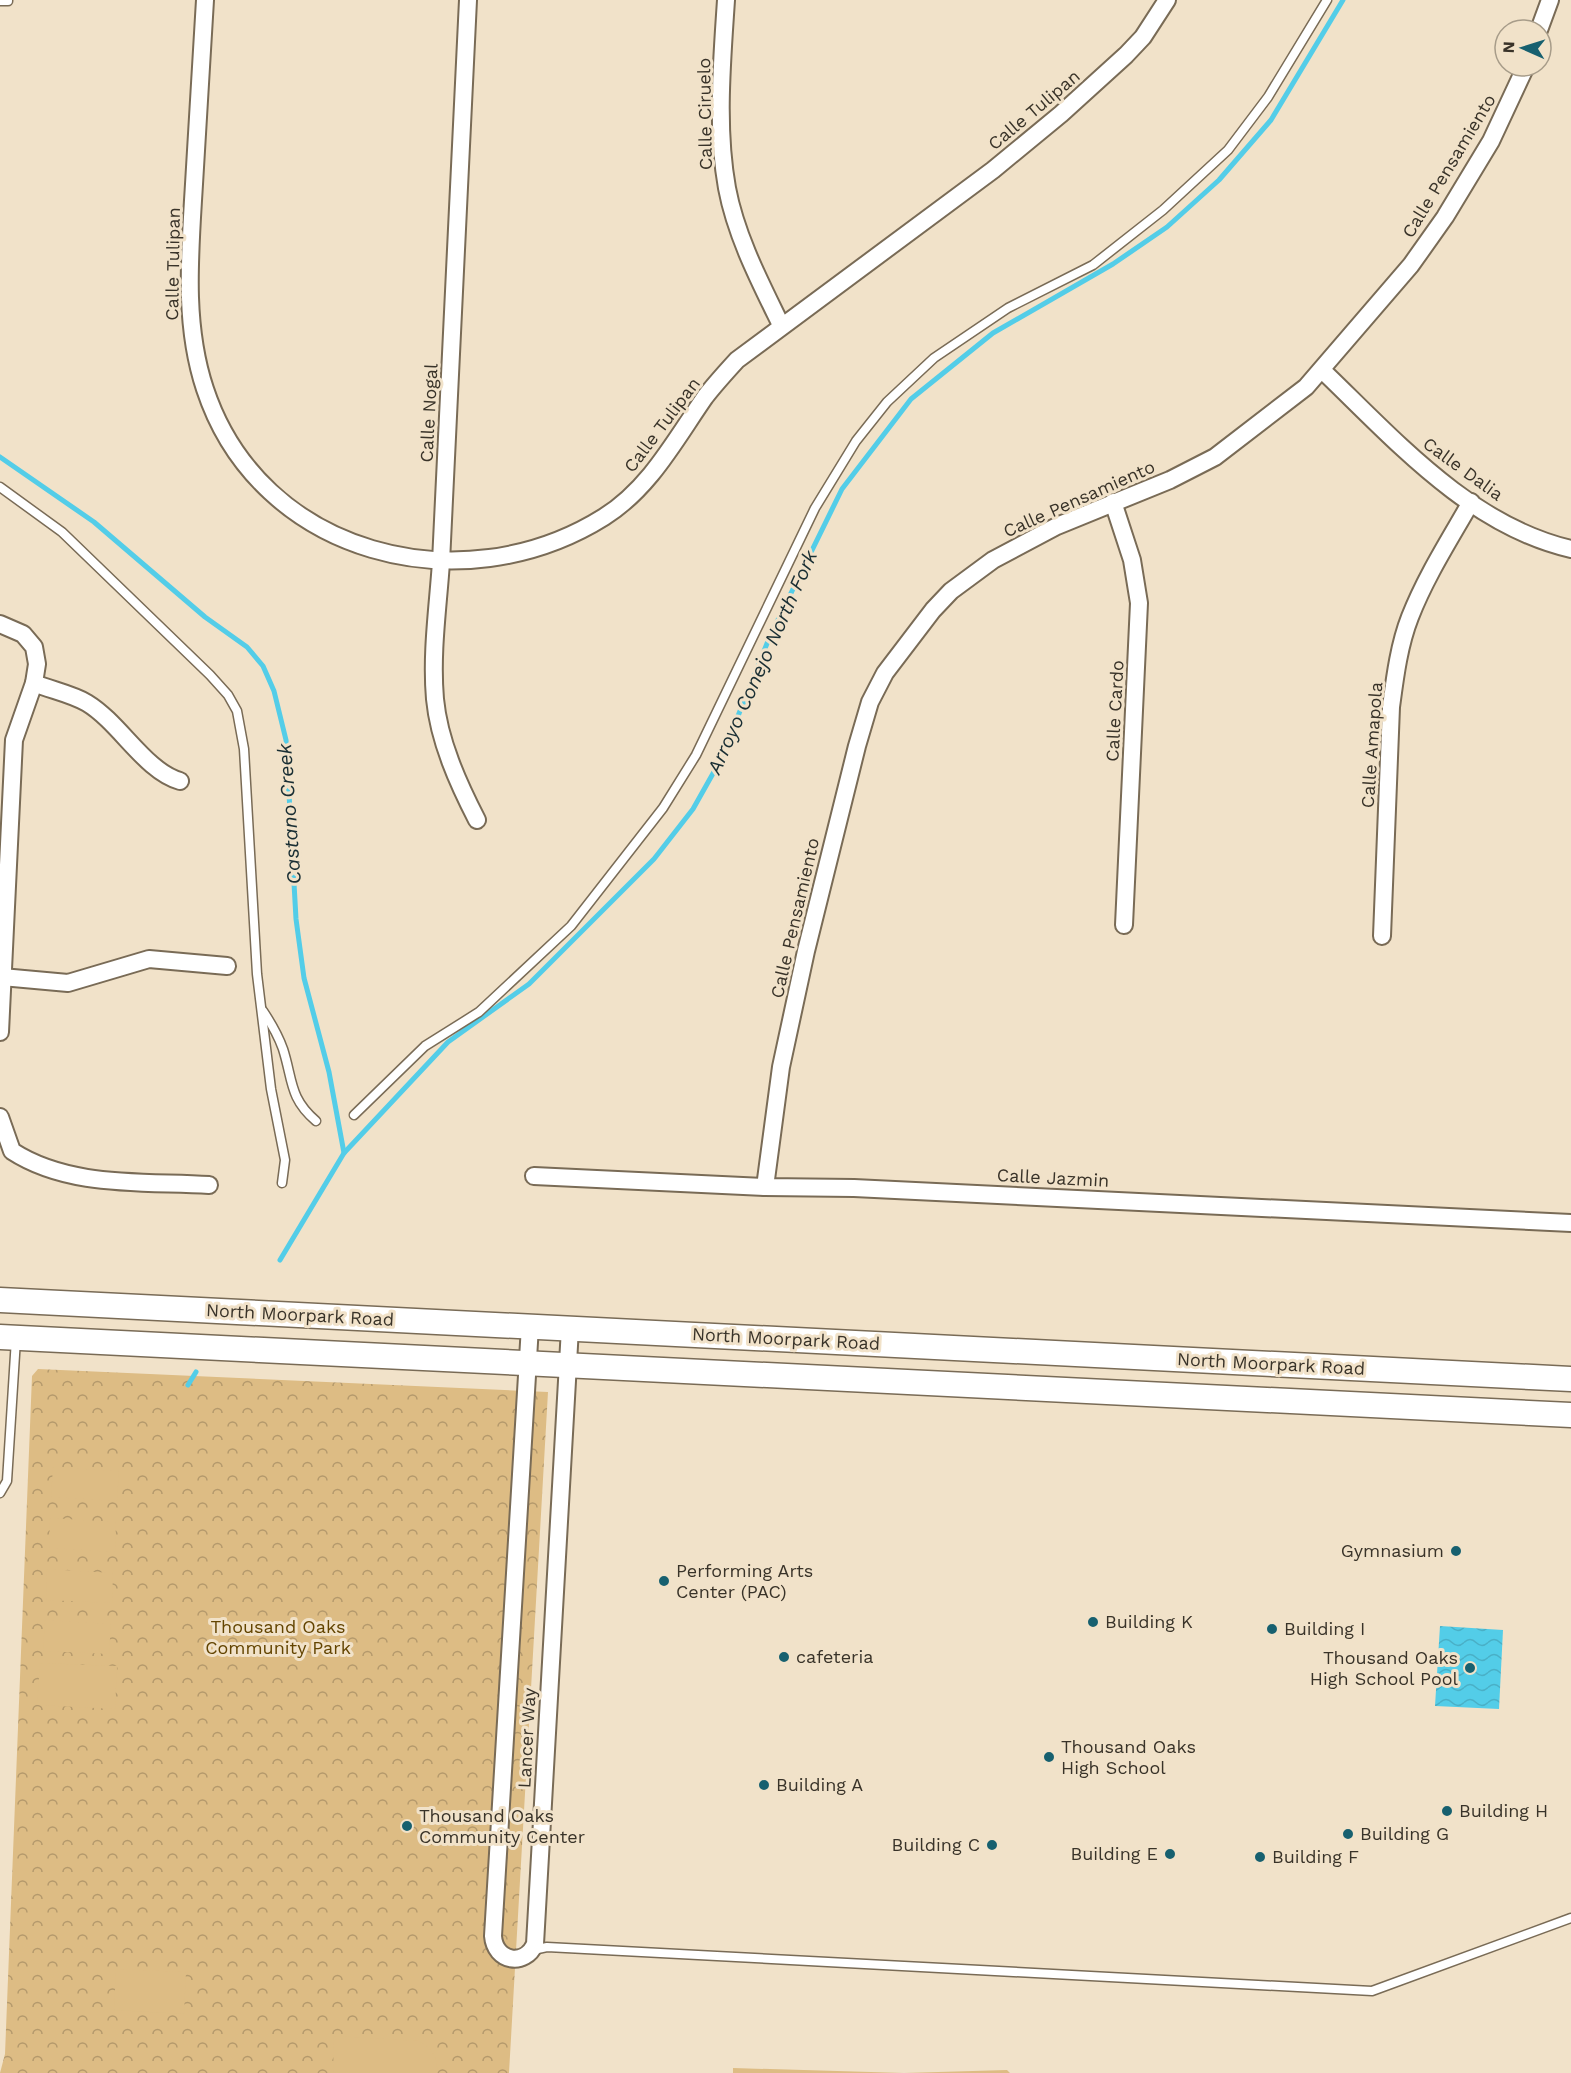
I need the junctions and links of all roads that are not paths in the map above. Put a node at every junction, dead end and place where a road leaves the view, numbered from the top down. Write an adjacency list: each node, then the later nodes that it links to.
1 (205, 0): 15 (street, Calle Tulipan)
2 (468, 0): 15 (street, Calle Nogal)
3 (726, 0): 9 (street, Calle Ciruelo)
4 (1167, 0): 9 (street, Calle Tulipan)
5 (1327, 0): 27 (lane)
6 (1550, 0): 7 (street)
7 (1543, 18)
8 (1520, 78): 10 (street, Calle Pensamiento)
9 (781, 325): 15 (street, Calle Tulipan)
10 (1323, 370): 12 (street, Calle Pensamiento); 13 (street, Calle Dalia)
11 (0, 487): 25 (lane)
12 (1113, 502): 21 (street, Calle Cardo); 33 (street, Calle Pensamiento)
13 (1472, 502): 14 (street, Calle Dalia); 22 (street, Calle Amapola)
14 (1571, 549)
15 (441, 562): 19 (street, Calle Nogal)
16 (0, 624): 17 (street)
17 (34, 683): 18 (street); 20 (street)
18 (180, 781)
19 (477, 820)
20 (5, 847): 24 (street)
21 (1124, 926)
22 (1382, 936)
23 (227, 966): 24 (street)
24 (2, 977): 26 (street)
25 (261, 1008): 29 (lane); 31 (lane)
26 (0, 1032)
27 (354, 1115)
28 (0, 1117): 32 (street)
29 (316, 1121)
30 (534, 1176): 33 (street, Calle Jazmin)
31 (282, 1183)
32 (209, 1185)
33 (765, 1187): 34 (street, Calle Jazmin)
34 (1571, 1223)
35 (0, 1300): 36 (main road, North Moorpark Road)
36 (530, 1326): 37 (main road, North Moorpark Road); 39 (street, Lancer Way)
37 (570, 1328): 40 (street, Lancer Way); 41 (main road, North Moorpark Road)
38 (8, 1337): 39 (main road, North Moorpark Road); 43 (lane)
39 (528, 1363): 40 (main road, North Moorpark Road); 45 (street, Lancer Way)
40 (567, 1365): 42 (main road, North Moorpark Road); 45 (street, Lancer Way)
41 (1571, 1379)
42 (1571, 1415)
43 (0, 1493)
44 (1571, 1918): 45 (lane)
45 (532, 1950)

